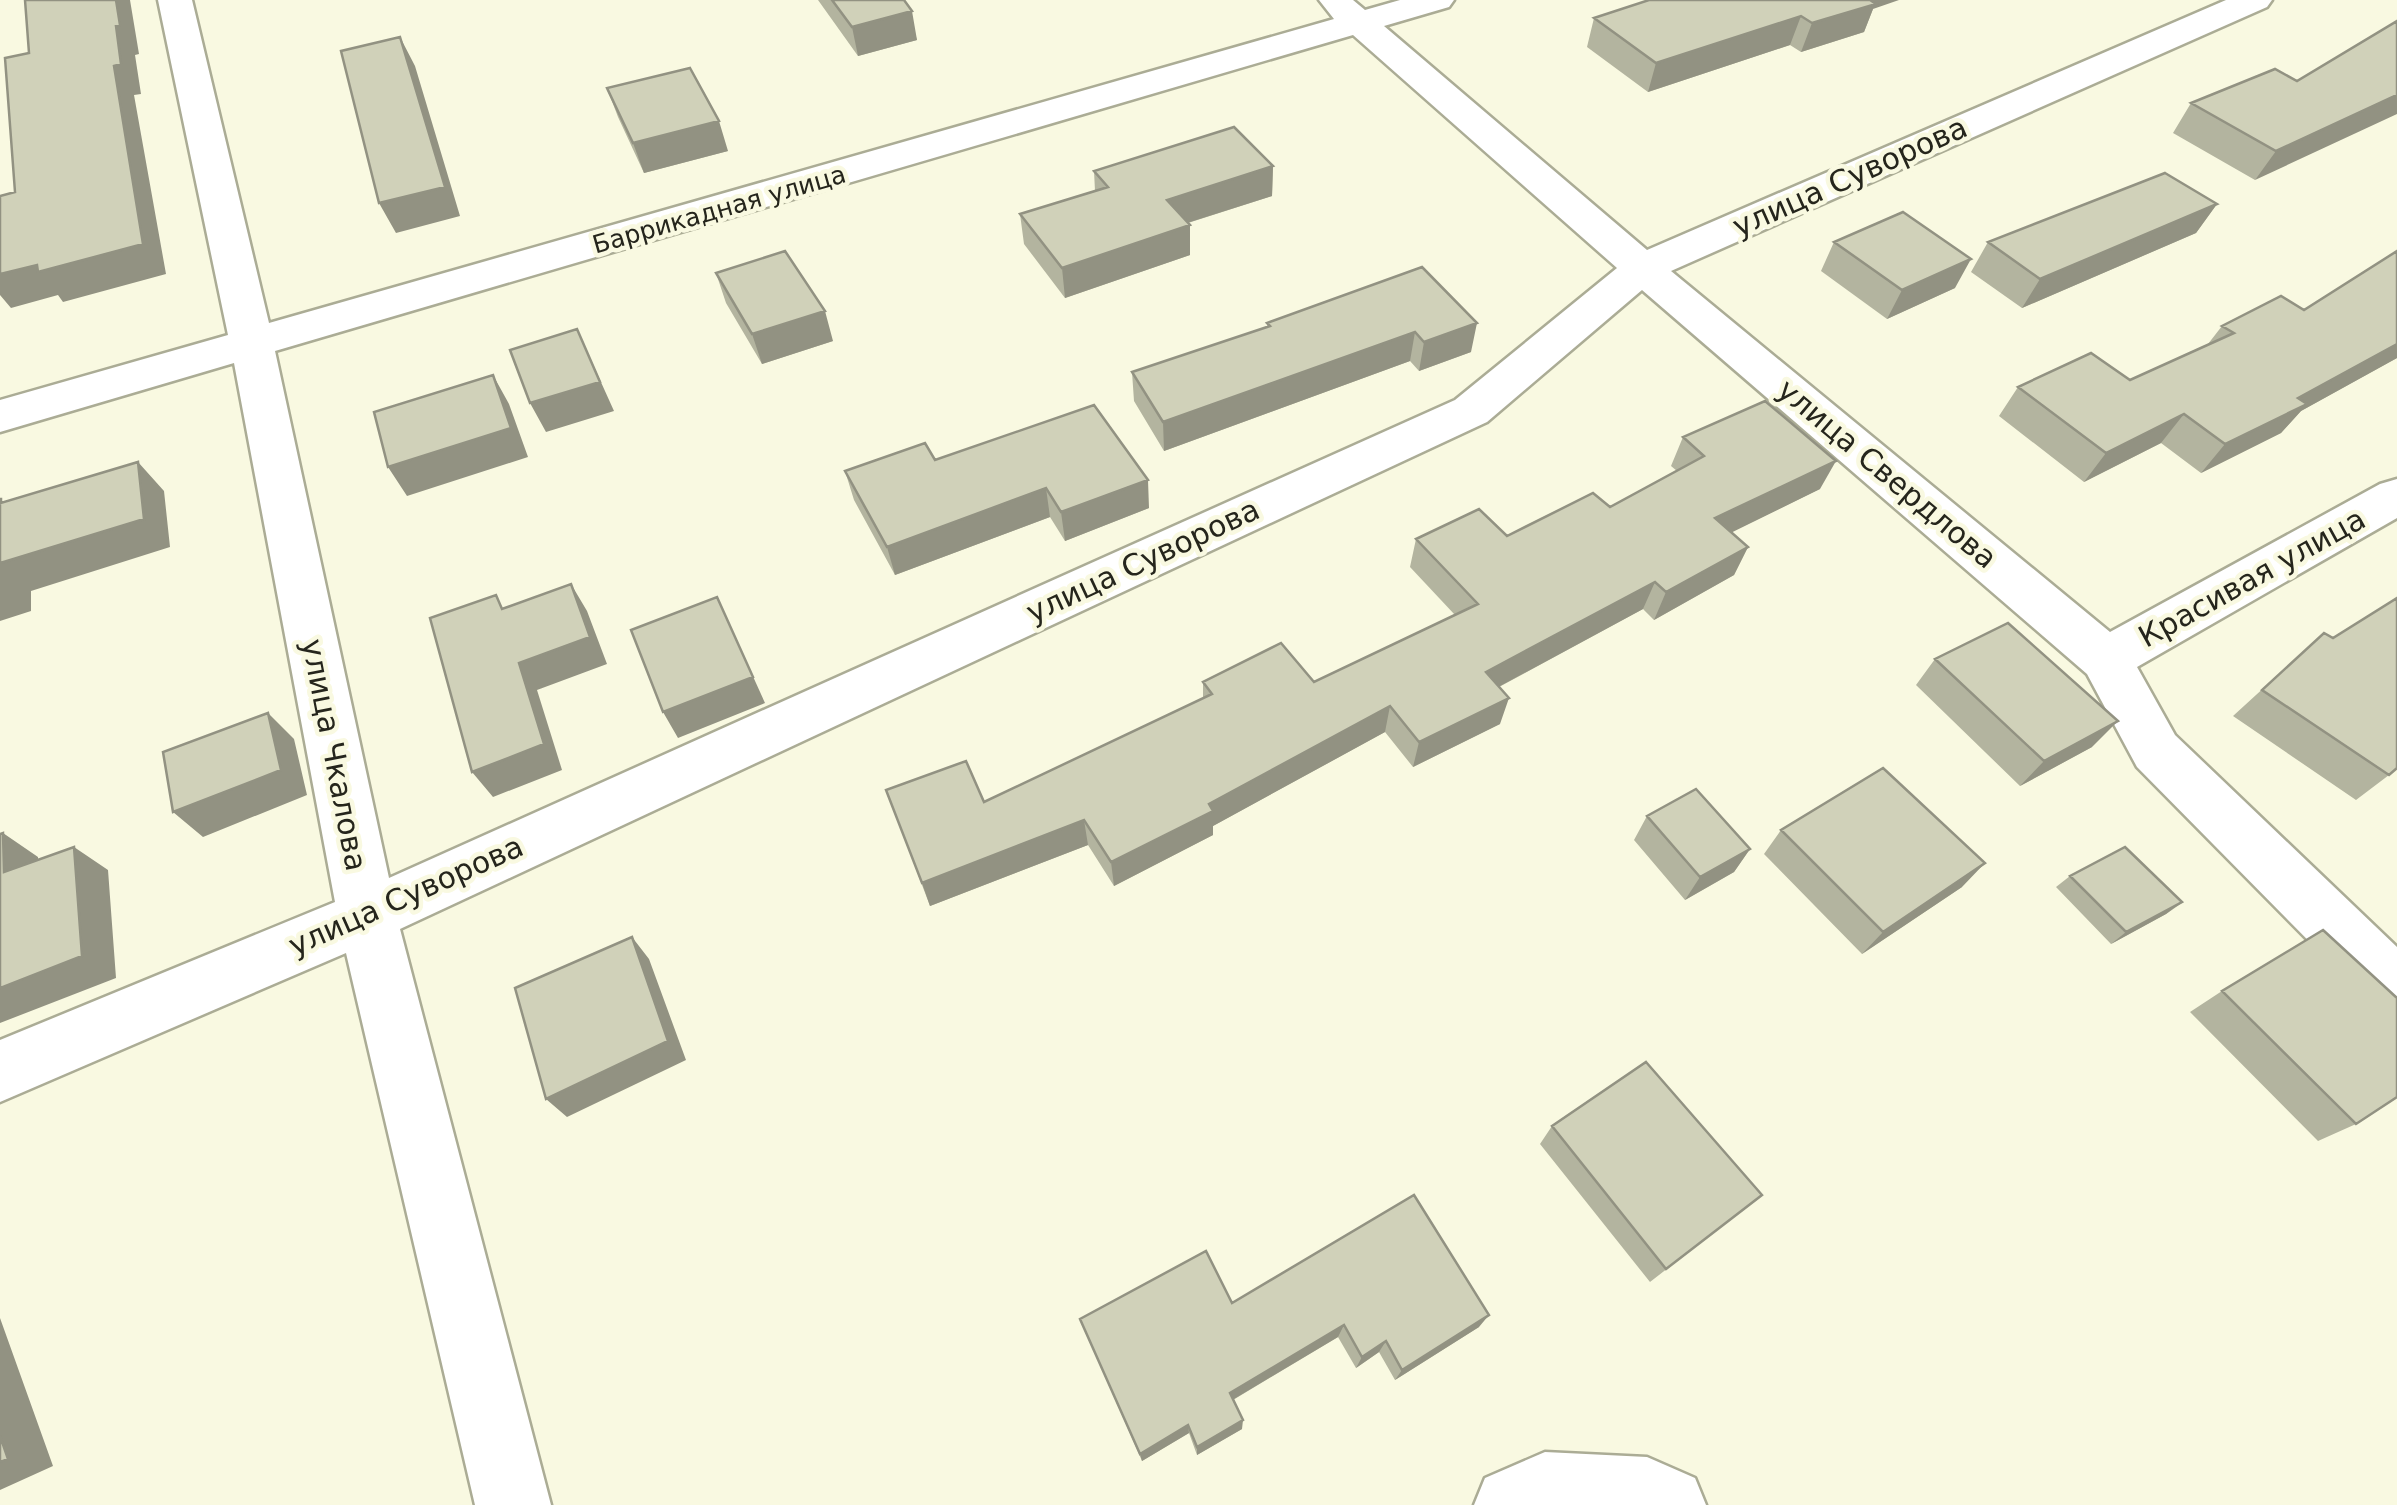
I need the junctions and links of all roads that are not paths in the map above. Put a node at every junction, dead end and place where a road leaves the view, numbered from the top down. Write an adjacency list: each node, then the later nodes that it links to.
1 (175, 0): 6 (street, улица Чкалова)
2 (1437, 0): 4 (street, Баррикадная улица)
3 (2255, 0): 5 (street, улица Суворова)
4 (1345, 12): 5 (street, улица Свердлова); 6 (street, Баррикадная улица)
5 (1642, 268): 9 (street, улица Свердлова); 10 (street, улица Суворова)
6 (252, 344): 7 (street, Баррикадная улица); 10 (street, улица Чкалова)
7 (0, 416)
8 (2396, 498): 9 (street, Красивая улица)
9 (2106, 659): 11 (street, улица Свердлова)
10 (367, 916): 12 (street, улица Суворова); 13 (street, улица Чкалова)
11 (2397, 988)
12 (0, 1070)
13 (513, 1505)
14 (1512, 1505): 15 (street)
15 (1668, 1505)

